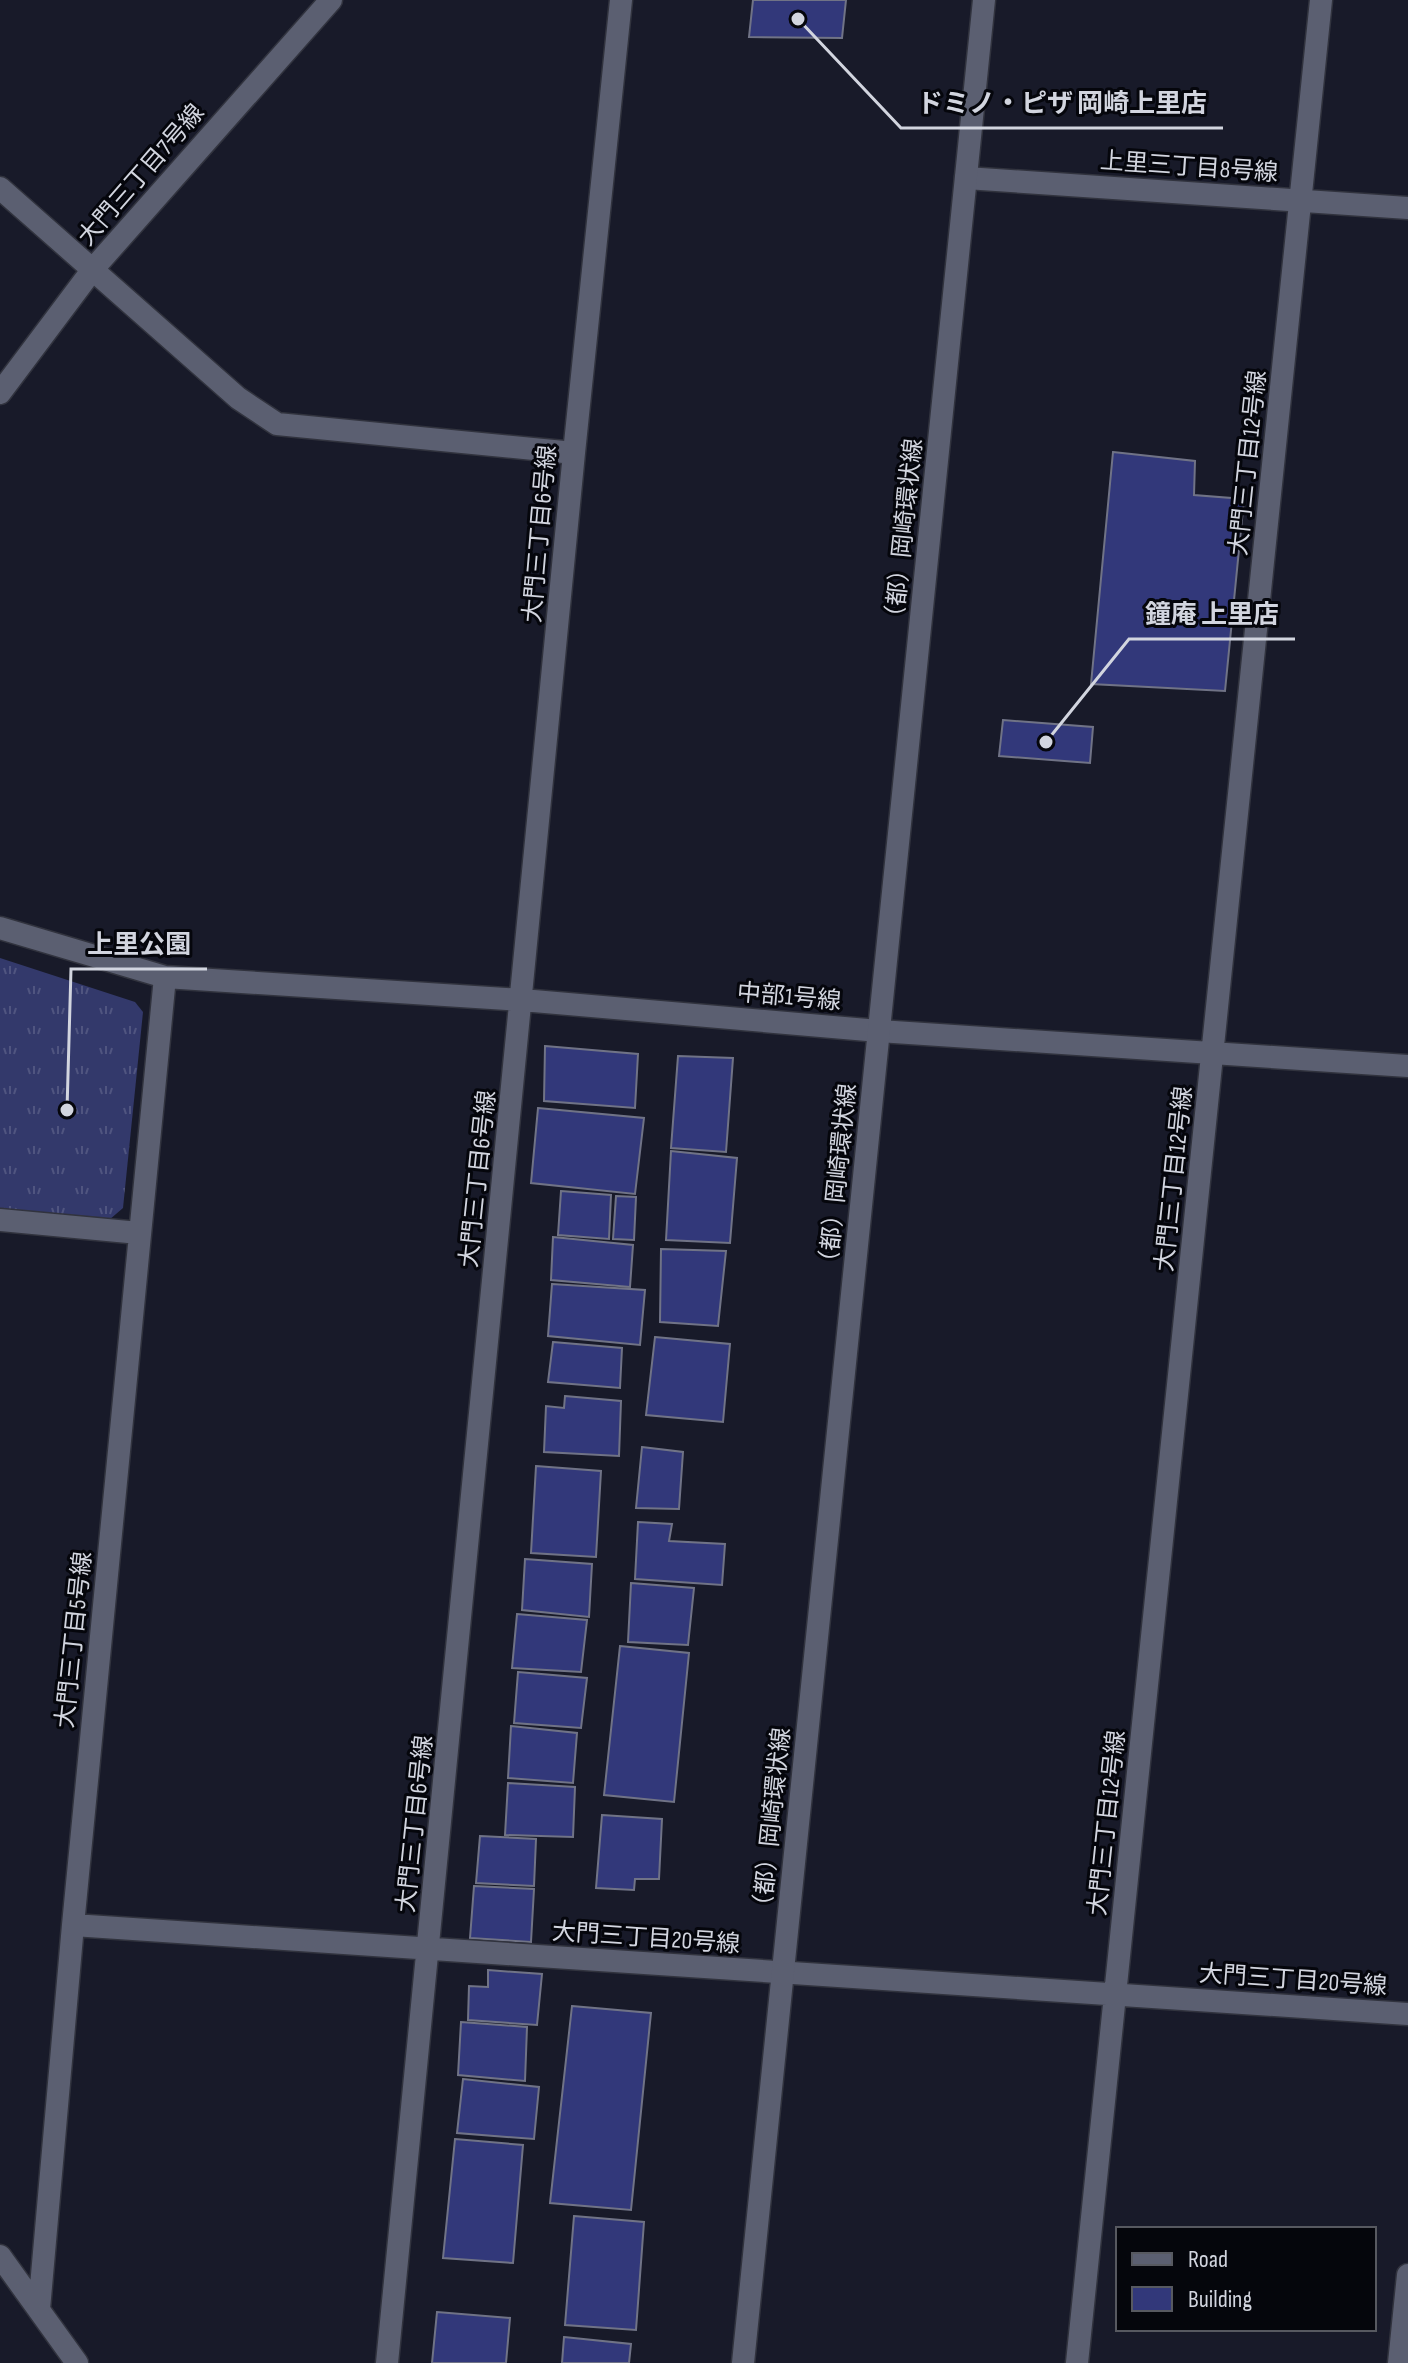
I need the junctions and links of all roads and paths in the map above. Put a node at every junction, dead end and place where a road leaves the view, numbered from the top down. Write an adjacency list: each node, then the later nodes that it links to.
1 (331, 0): 9 (street, 大門三丁目7号線)
2 (621, 0): 11 (street, 大門三丁目6号線)
3 (984, 0): 5 (street, （都）岡崎環状線)
4 (1321, 0): 7 (street, 大門三丁目12号線)
5 (966, 178): 7 (street, 上里三丁目8号線); 15 (street, （都）岡崎環状線)
6 (0, 188): 9 (street)
7 (1301, 201): 8 (street, 上里三丁目8号線); 16 (street, 大門三丁目12号線)
8 (1408, 208)
9 (93, 269): 10 (street, 大門三丁目7号線); 11 (street)
10 (0, 393)
11 (574, 453): 14 (street, 大門三丁目6号線)
12 (0, 928): 13 (street, 中部1号線)
13 (165, 977): 14 (street, 中部1号線); 19 (street, 大門三丁目5号線)
14 (522, 1000): 15 (street, 中部1号線); 21 (street, 大門三丁目6号線)
15 (879, 1031): 16 (street, 中部1号線); 22 (street, （都）岡崎環状線)
16 (1213, 1054): 17 (street, 中部1号線); 23 (street, 大門三丁目12号線)
17 (1408, 1066)
18 (0, 1220): 19 (street)
19 (139, 1233): 20 (street, 大門三丁目5号線)
20 (73, 1925): 21 (street, 大門三丁目20号線); 27 (street, 大門三丁目5号線)
21 (429, 1950): 22 (street, 大門三丁目20号線); 29 (street, 大門三丁目6号線)
22 (782, 1973): 23 (street, 大門三丁目20号線); 30 (street, （都）岡崎環状線)
23 (1115, 1994): 24 (street, 大門三丁目20号線); 31 (street, 大門三丁目12号線)
24 (1408, 2014)
25 (0, 2256): 27 (street)
26 (1408, 2275): 32 (street)
27 (39, 2309): 28 (street)
28 (77, 2363)
29 (387, 2363)
30 (743, 2363)
31 (1077, 2363)
32 (1399, 2363)

